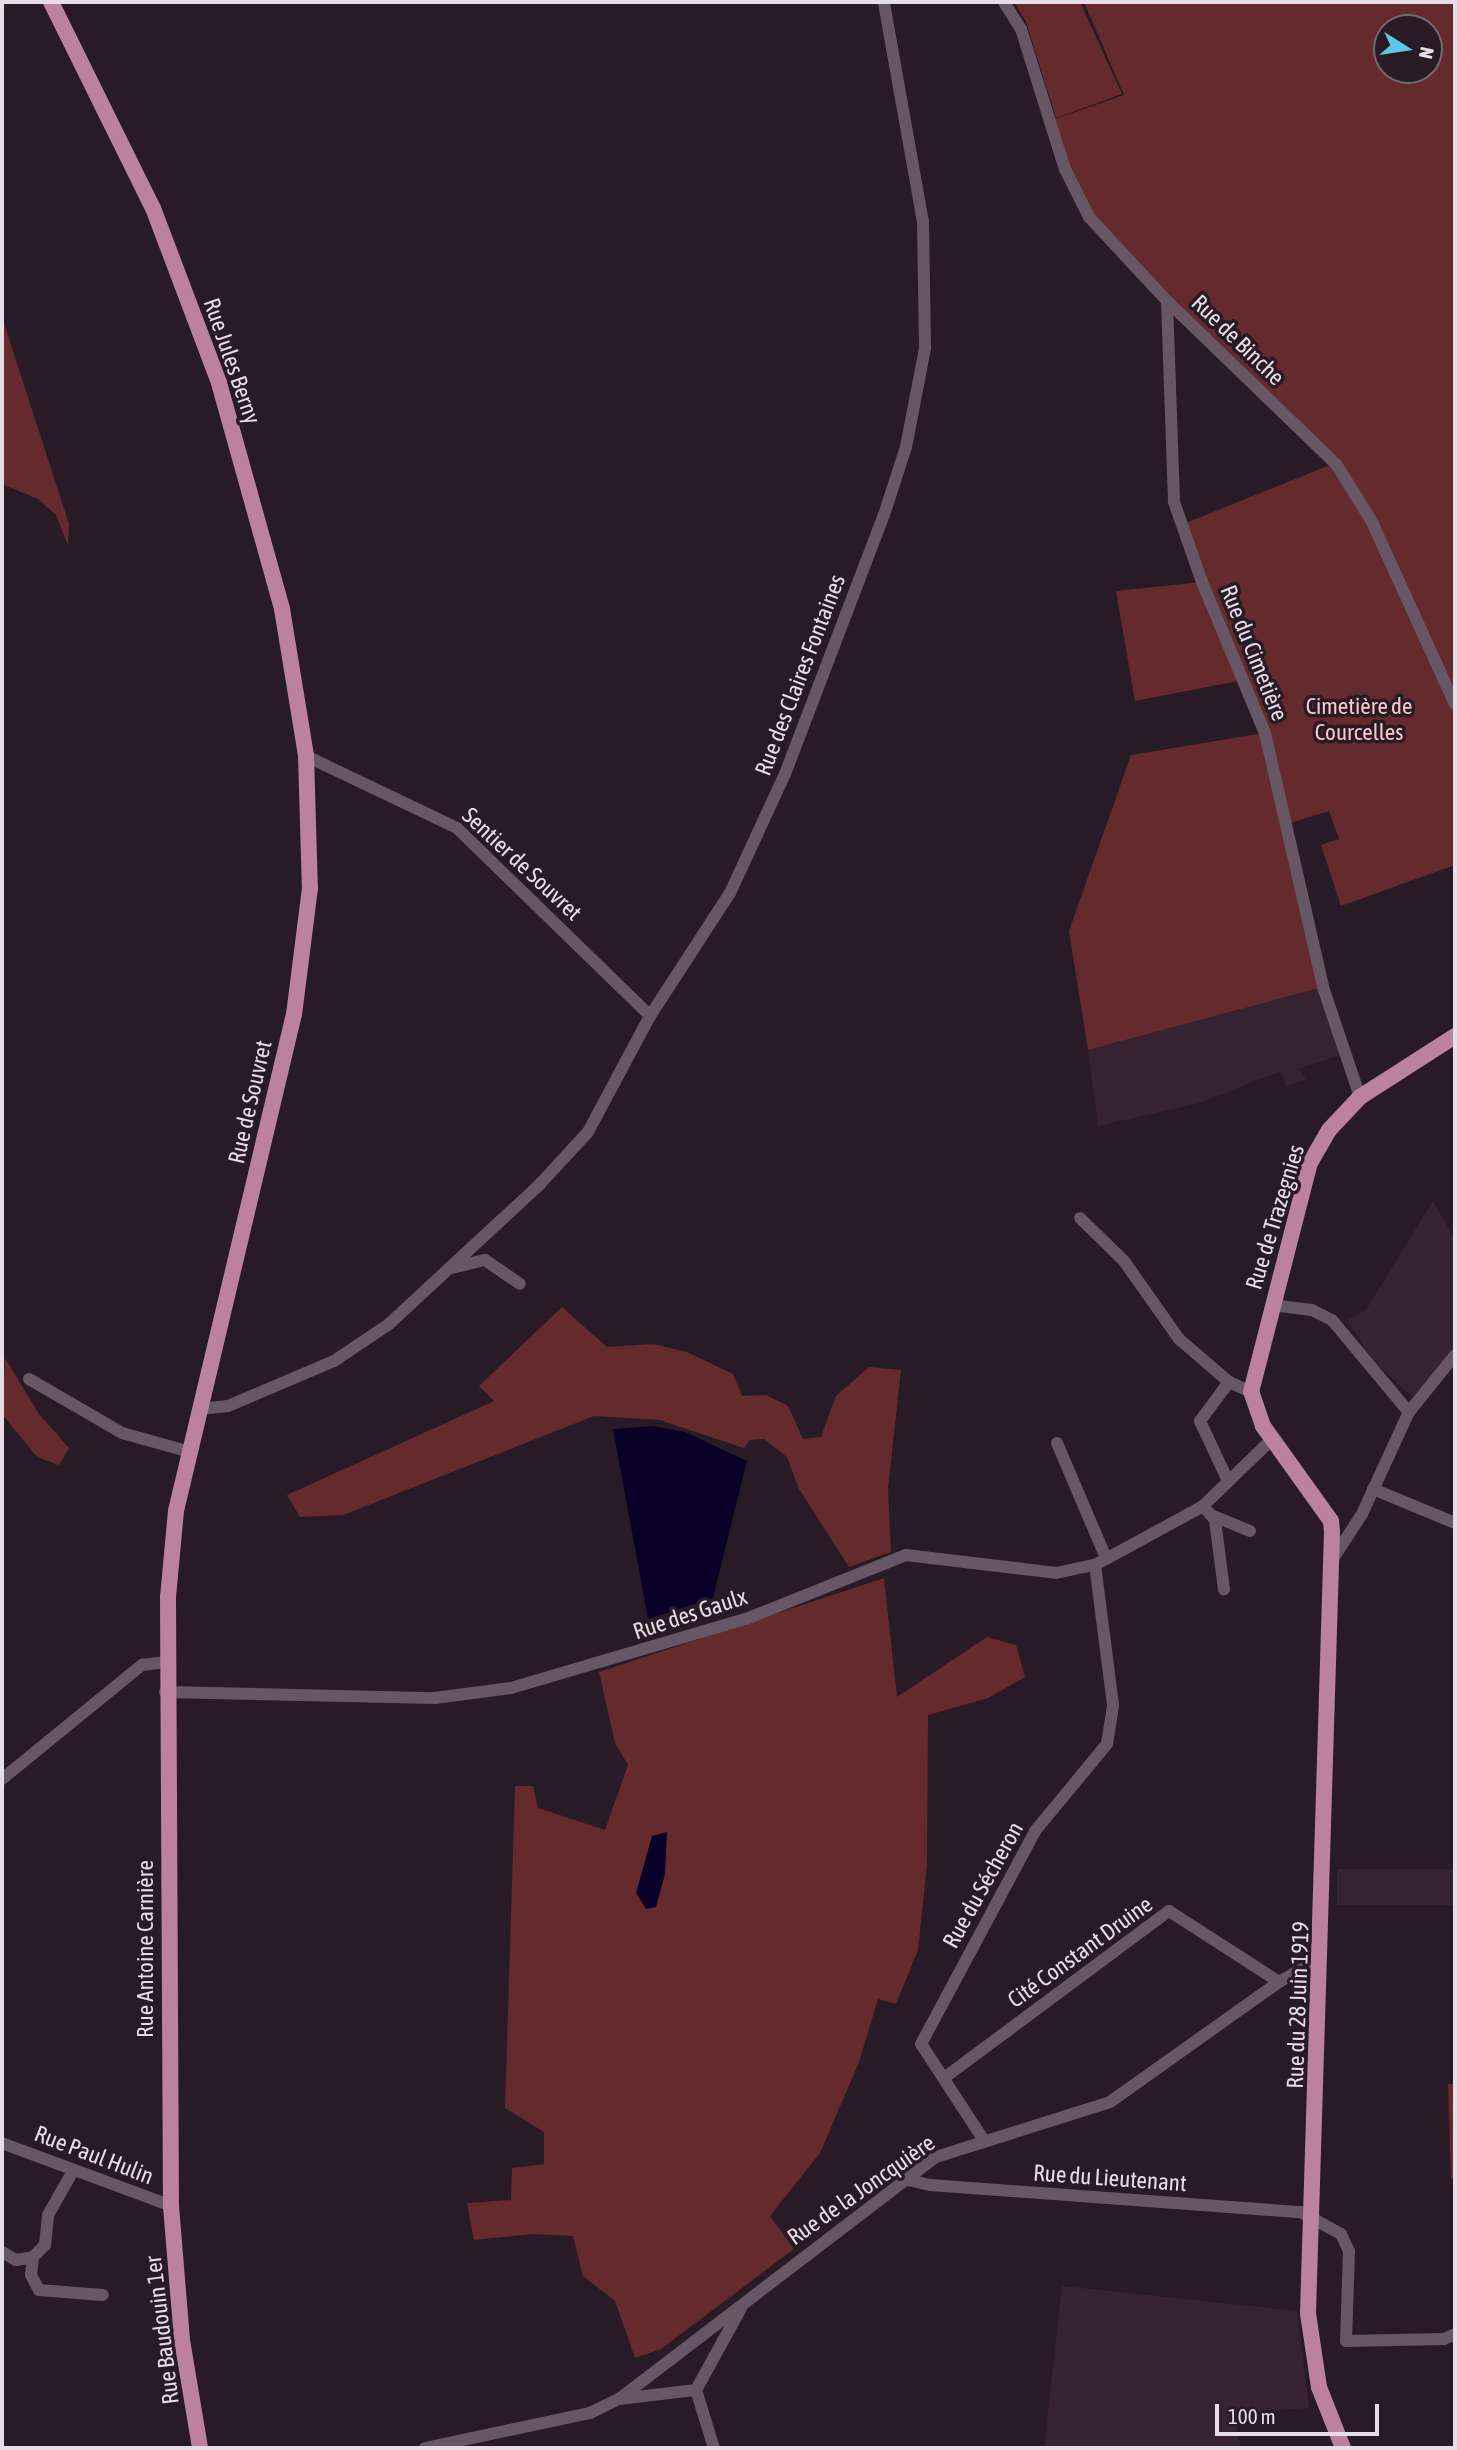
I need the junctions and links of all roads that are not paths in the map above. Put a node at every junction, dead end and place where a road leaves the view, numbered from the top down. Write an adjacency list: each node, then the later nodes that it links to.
1 (51, 2): 6 (main road, Rue Jules Berny)
2 (884, 2): 7 (street, Rue des Claires Fontaines)
3 (1004, 2): 4 (street, Rue de Binche)
4 (1167, 301): 5 (street, Rue de Binche); 9 (street, Rue du Cimetière)
5 (1455, 704)
6 (306, 756): 7 (street, Sentier de Souvret); 18 (main road, Rue de Souvret)
7 (650, 1016): 11 (street, Rue des Claires Fontaines)
8 (1455, 1036): 9 (main road, Rue de Trazegnies)
9 (1360, 1097): 13 (main road, Rue de Trazegnies)
10 (1080, 1219): 16 (street)
11 (448, 1269): 12 (street, Rue des Claires Fontaines); 18 (street, Rue des Claires Fontaines)
12 (520, 1284)
13 (1272, 1305): 17 (main road, Rue de Trazegnies); 19 (street)
14 (1455, 1355): 19 (street)
15 (30, 1379): 22 (street)
16 (1229, 1382): 17 (street); 23 (street)
17 (1251, 1392): 20 (main road, Rue du 28 Juin 1919)
18 (200, 1409): 22 (main road, Rue de Souvret)
19 (1409, 1412): 24 (street)
20 (1271, 1440): 23 (street, Rue des Gaulx); 28 (main road, Rue du 28 Juin 1919)
21 (1057, 1443): 29 (street)
22 (190, 1452): 31 (main road, Rue de Souvret)
23 (1228, 1481): 25 (street, Rue des Gaulx)
24 (1373, 1489): 26 (street); 28 (street)
25 (1207, 1511): 27 (street); 29 (street, Rue des Gaulx); 30 (street)
26 (1455, 1523)
27 (1250, 1531)
28 (1334, 1557): 34 (main road, Rue du 28 Juin 1919)
29 (1101, 1561): 32 (street, Rue des Gaulx); 36 (street, Rue du Sécheron)
30 (1224, 1589)
31 (166, 1662): 32 (main road, Rue de Souvret); 33 (street)
32 (165, 1692): 41 (main road, Rue Antoine Carnière)
33 (2, 1780)
34 (1321, 1958): 35 (street, Rue de la Joncquière); 42 (main road, Rue du 28 Juin 1919)
35 (1279, 1982): 36 (street, Cité Constant Druine); 37 (street, Rue de la Joncquière)
36 (944, 2078): 37 (street, Rue du Sécheron)
37 (982, 2139): 40 (street, Rue de la Joncquière)
38 (2, 2143): 39 (street, Rue Paul Hulin)
39 (73, 2171): 41 (street, Rue Paul Hulin); 44 (street)
40 (904, 2179): 42 (street, Rue du Lieutenant); 46 (street, Rue de la Joncquière)
41 (171, 2206): 50 (main road, Rue Baudouin 1er)
42 (1313, 2216): 47 (street); 53 (main road, Rue du 28 Juin 1919)
43 (2, 2252): 44 (street)
44 (33, 2257): 45 (street)
45 (103, 2295)
46 (744, 2302): 48 (street); 49 (street, Rue de la Joncquière)
47 (1455, 2334)
48 (696, 2390): 49 (street); 52 (street)
49 (619, 2399): 51 (street, Rue de la Joncquière)
50 (200, 2448)
51 (425, 2448)
52 (714, 2448)
53 (1343, 2448)

